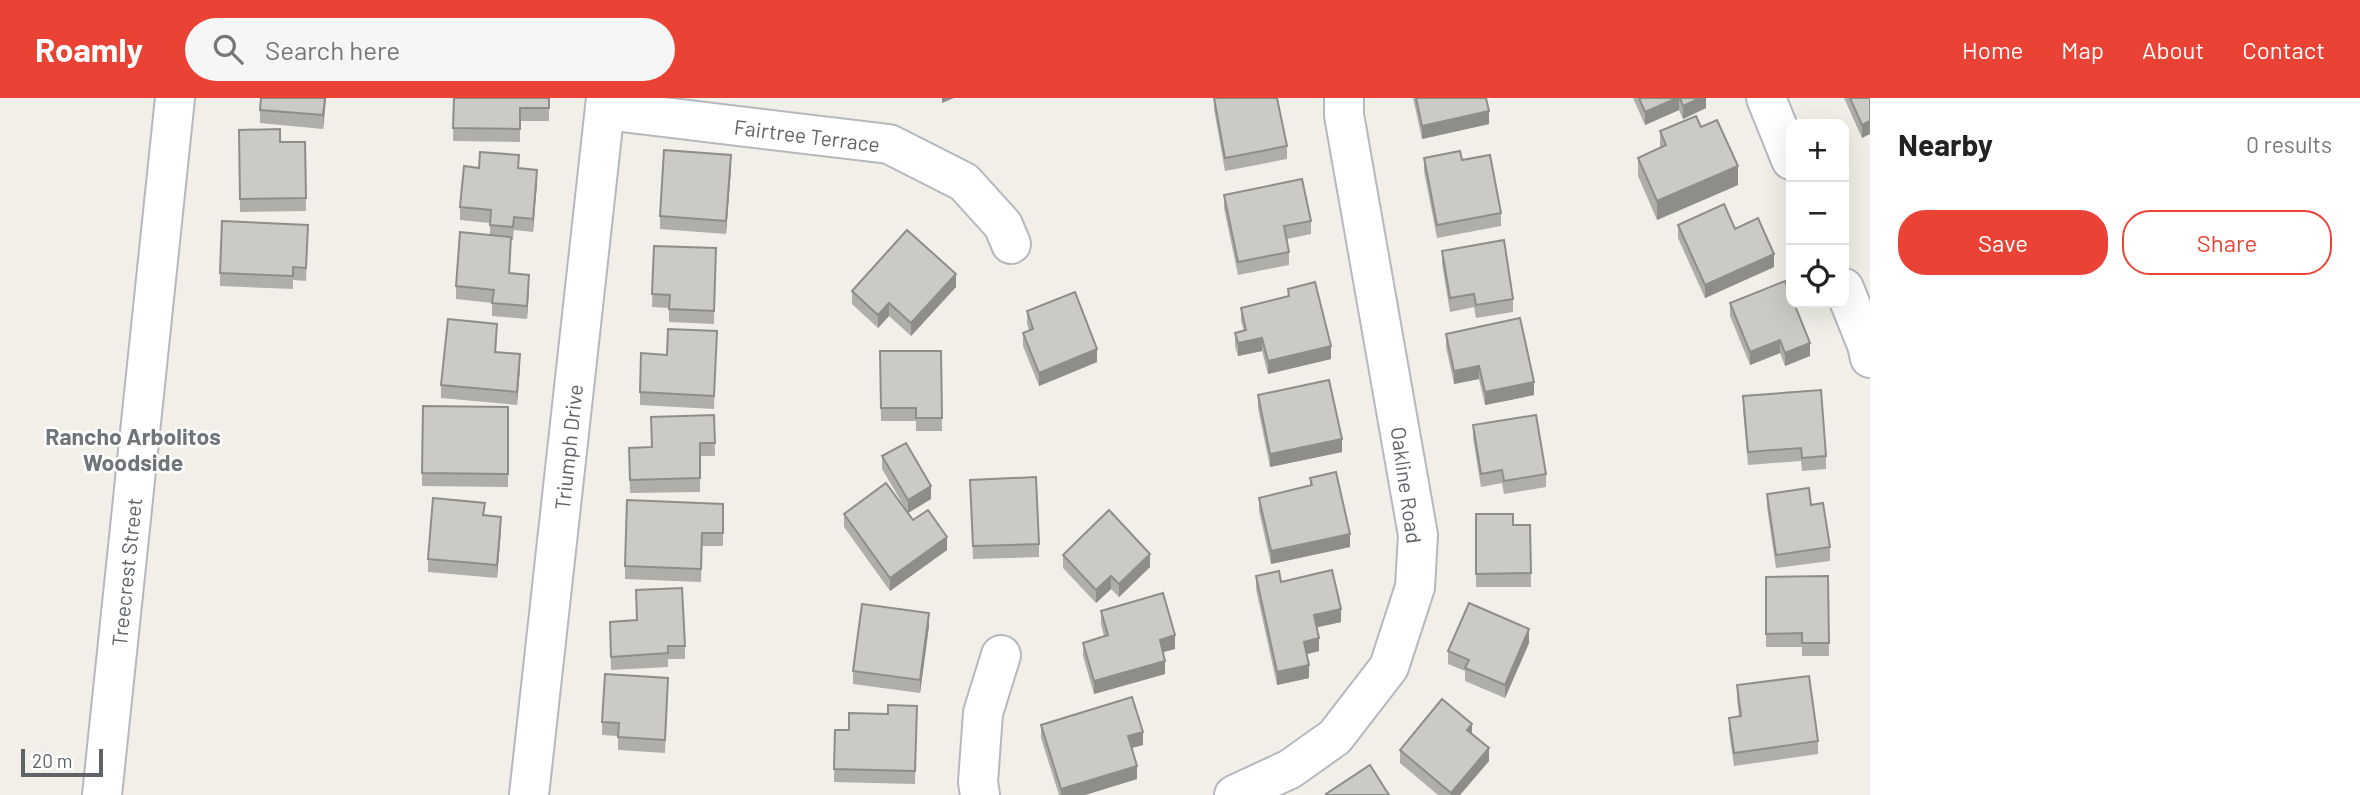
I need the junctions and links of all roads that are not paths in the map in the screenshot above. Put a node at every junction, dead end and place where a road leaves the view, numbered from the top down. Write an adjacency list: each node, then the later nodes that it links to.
1 (175, 98): 10 (street, Treecrest Street)
2 (1345, 98): 13 (street, Oakline Road)
3 (1766, 98): 5 (street)
4 (606, 104): 6 (street, Fairtree Terrace); 11 (street, Triumph Drive)
5 (1786, 148)
6 (1011, 244)
7 (1849, 301): 8 (street)
8 (1870, 358)
9 (1000, 655): 12 (street)
10 (102, 795)
11 (529, 795)
12 (980, 795)
13 (1234, 795)

